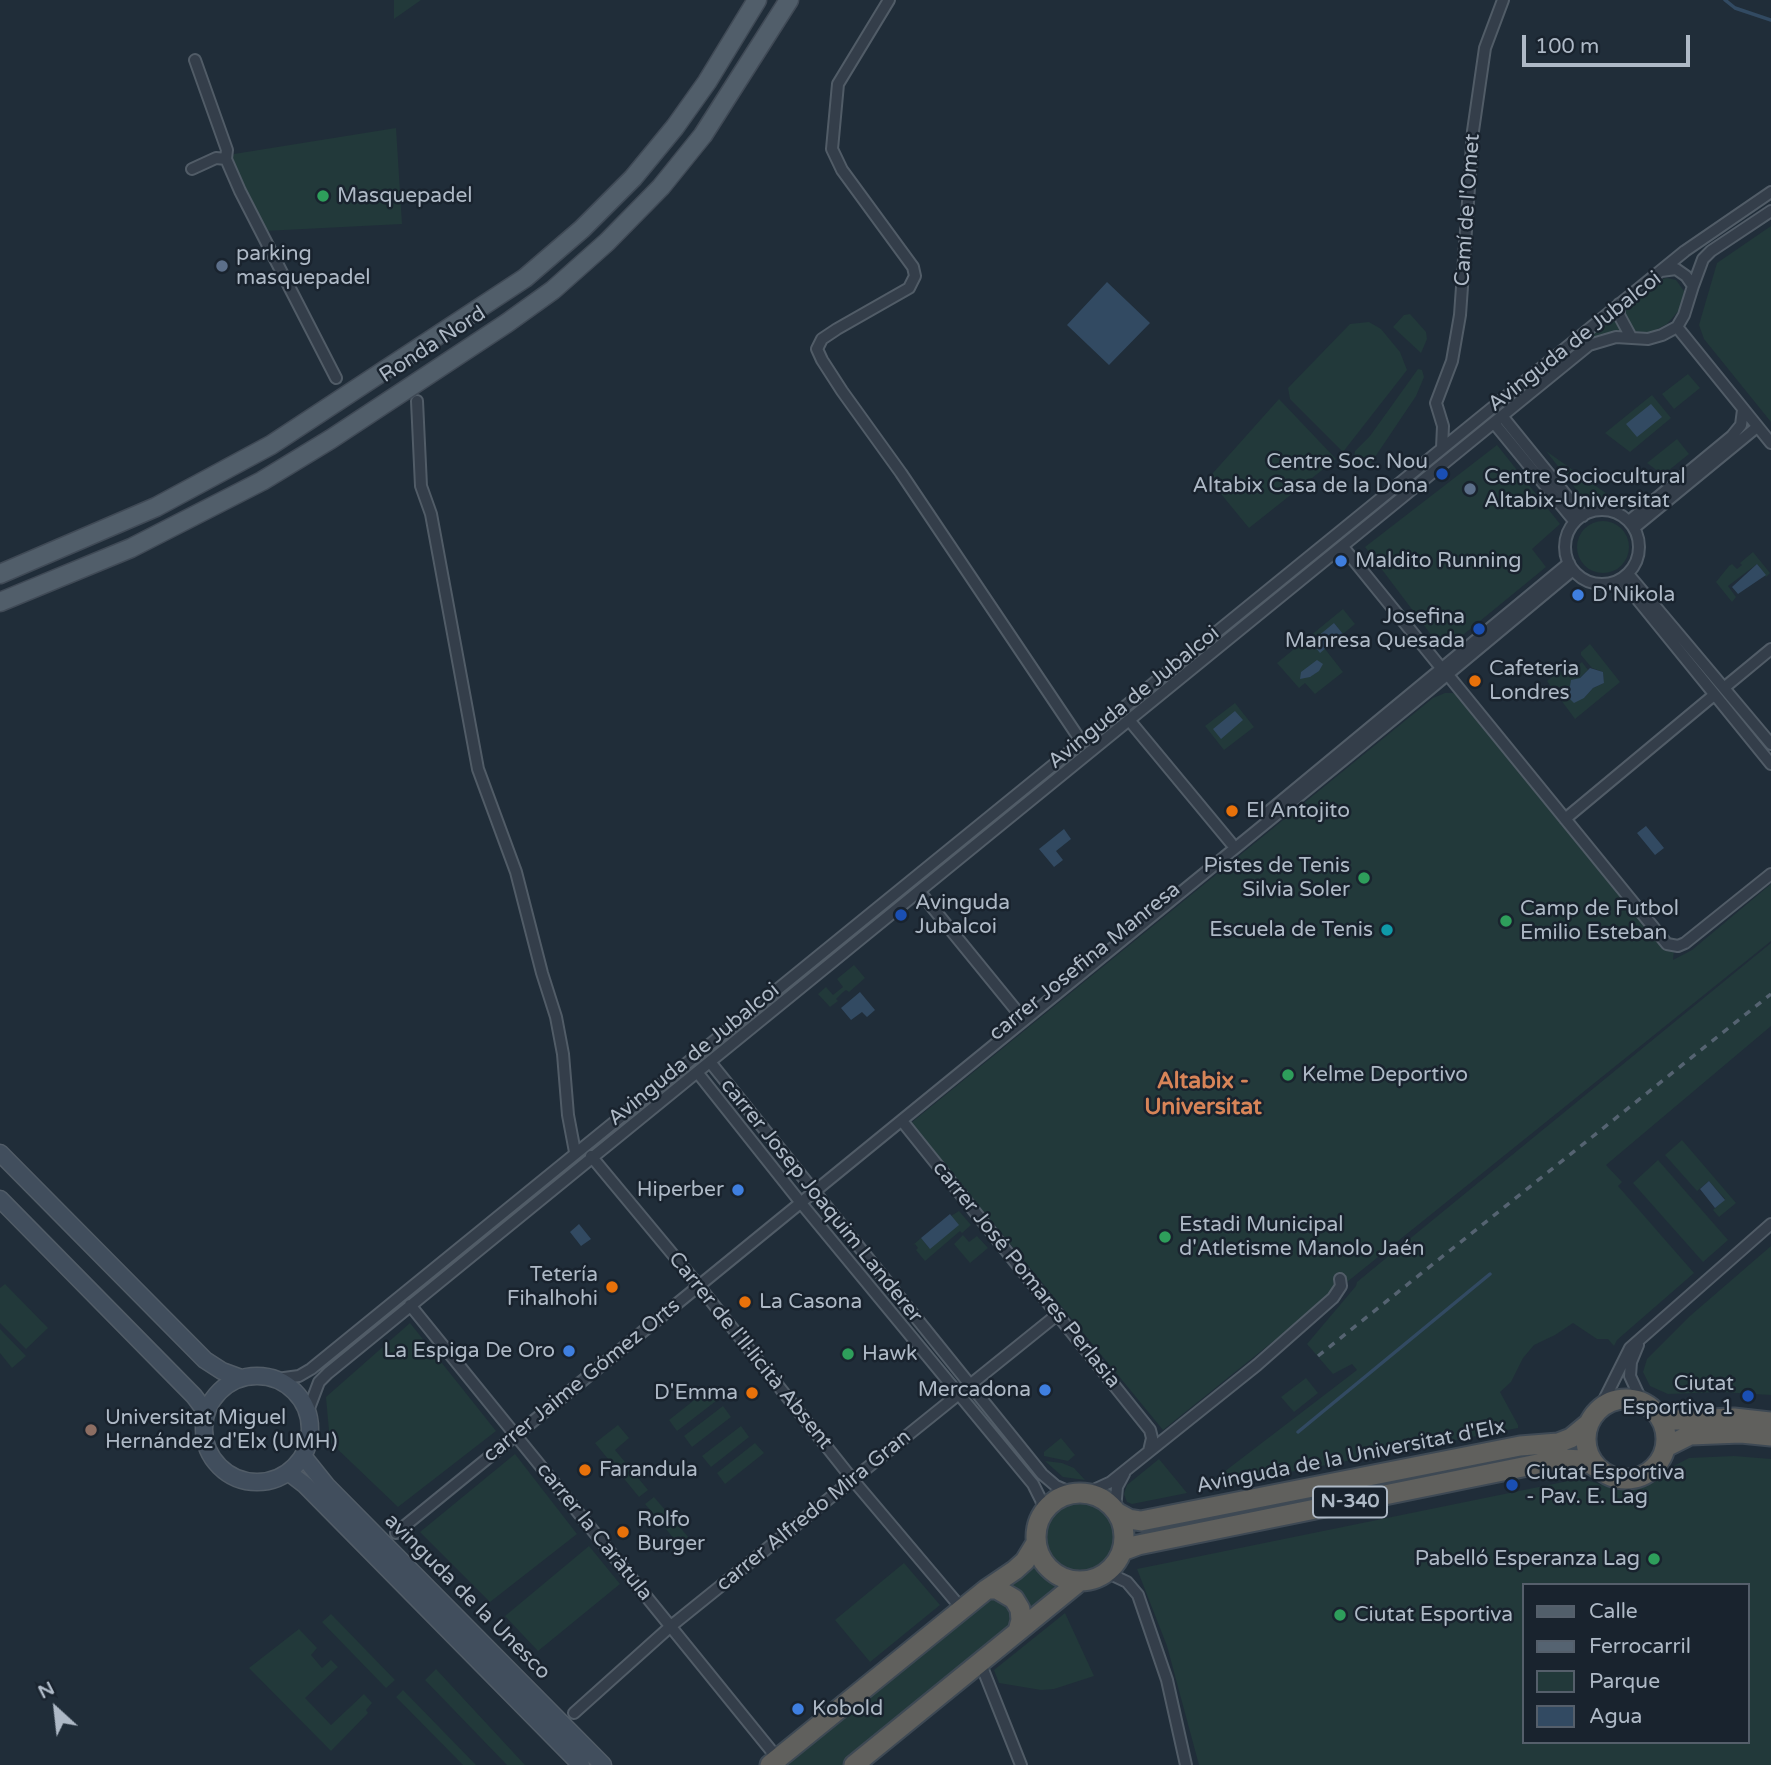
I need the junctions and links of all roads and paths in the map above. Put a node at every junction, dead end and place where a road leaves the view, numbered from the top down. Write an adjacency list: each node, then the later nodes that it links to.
1 (757, 0): 29 (main road, Ronda Nord)
2 (789, 0): 31 (main road, Ronda Nord)
3 (889, 0): 37 (street)
4 (1503, 0): 18 (street, Camí de l'Omet)
5 (195, 60): 6 (street)
6 (226, 159): 7 (street); 15 (street)
7 (192, 169)
8 (1771, 192): 10 (street)
9 (1771, 211): 11 (street)
10 (1661, 271): 11 (street, Avinguda de Jubalcoi); 12 (street, Avinguda de Jubalcoi)
11 (1693, 286): 13 (street, Avinguda de Jubalcoi)
12 (1619, 304): 14 (street); 20 (street, Avinguda de Jubalcoi)
13 (1677, 327): 14 (street, Avinguda de Jubalcoi); 17 (street)
14 (1631, 337): 19 (street, Avinguda de Jubalcoi)
15 (336, 378)
16 (417, 401): 48 (street)
17 (1743, 410): 21 (street); 26 (street)
18 (1441, 419): 20 (street); 24 (street, Camí de l'Omet)
19 (1498, 419): 25 (street); 27 (street, Avinguda de Jubalcoi)
20 (1470, 425): 24 (street, Avinguda de Jubalcoi)
21 (1757, 427): 22 (street); 23 (street)
22 (1770, 442): 23 (street)
23 (1738, 444): 26 (street)
24 (1442, 448): 37 (street, Avinguda de Jubalcoi)
25 (1579, 519): 26 (street); 28 (street)
26 (1631, 525): 30 (street)
27 (1343, 547): 33 (street); 36 (street, Avinguda de Jubalcoi)
28 (1571, 566): 30 (street); 33 (street, carrer Josefina Manresa)
29 (0, 574)
30 (1624, 576): 34 (street); 35 (street)
31 (0, 602)
32 (1771, 649): 34 (street)
33 (1445, 672): 40 (street); 41 (street, carrer Josefina Manresa); 47 (street, carrer Josefina Manresa)
34 (1725, 687): 38 (street)
35 (1714, 695): 39 (street); 40 (street)
36 (1129, 720): 41 (street); 43 (street, Avinguda de Jubalcoi)
37 (1082, 741): 48 (street, Avinguda de Jubalcoi)
38 (1771, 744)
39 (1771, 764)
40 (1565, 818): 42 (street)
41 (1231, 843): 44 (street, carrer Josefina Manresa)
42 (1771, 874)
43 (919, 891): 44 (street); 45 (street, Avinguda de Jubalcoi)
44 (1020, 1015): 51 (street, carrer Josefina Manresa)
45 (710, 1062): 46 (street, Avinguda de Jubalcoi); 51 (street, carrer Josep Joaquim Landerer)
46 (697, 1072): 50 (street, Avinguda de Jubalcoi); 53 (street, carrer Josep Joaquim Landerer)
47 (902, 1121): 51 (street, carrer Josefina Manresa); 58 (street, carrer José Pomares Perlasia)
48 (575, 1152): 61 (street, Avinguda de Jubalcoi)
49 (0, 1153): 60 (main road)
50 (591, 1156): 56 (street, Carrer de l'Il·licità Absent); 57 (street, Avinguda de Jubalcoi)
51 (811, 1190): 53 (street, carrer Jaime Gómez Orts); 62 (street, carrer Josep Joaquim Landerer)
52 (0, 1199): 65 (main road)
53 (801, 1203): 56 (street, carrer Jaime Gómez Orts); 63 (street, carrer Josep Joaquim Landerer)
54 (1771, 1224): 59 (street)
55 (1340, 1279): 72 (street)
56 (699, 1286): 71 (street, carrer Jaime Gómez Orts); 79 (street, Carrer de l'Il·licità Absent)
57 (410, 1305): 66 (street, Avinguda de Jubalcoi); 71 (street, carrer la Caràtula)
58 (1058, 1314): 62 (street, carrer Alfredo Mira Gran); 70 (street, carrer José Pomares Perlasia)
59 (1640, 1339): 64 (street); 67 (street)
60 (241, 1378): 61 (main road); 65 (main road)
61 (277, 1379): 66 (main road)
62 (970, 1385): 63 (street, carrer Alfredo Mira Gran); 80 (street, carrer Josep Joaquim Landerer)
63 (960, 1394): 79 (street, carrer Alfredo Mira Gran); 81 (street, carrer Josep Joaquim Landerer)
64 (1642, 1402): 67 (highway, N-340); 68 (highway)
65 (206, 1412): 78 (main road)
66 (308, 1412): 76 (main road)
67 (1594, 1416): 77 (highway); 82 (highway, Avinguda de la Universitat d'Elx / N-340)
68 (1661, 1418): 69 (highway); 74 (highway)
69 (1771, 1422)
70 (1150, 1430): 72 (street); 75 (street)
71 (516, 1435): 83 (street, carrer Jaime Gómez Orts); 90 (street, carrer la Caràtula)
72 (1169, 1436): 75 (street)
73 (1771, 1436): 74 (highway)
74 (1666, 1447): 77 (highway, N-340)
75 (1145, 1454): 80 (street); 82 (street)
76 (303, 1456): 78 (main road); 96 (main road, avinguda de la Unesco)
77 (1597, 1468): 85 (highway, Avinguda de la Universitat d'Elx / N-340)
78 (288, 1472): 95 (main road, avinguda de la Unesco)
79 (853, 1480): 89 (street, Carrer de l'Il·licità Absent); 90 (street, carrer Alfredo Mira Gran)
80 (1080, 1493): 81 (highway); 82 (highway, N-340)
81 (1044, 1511): 84 (highway)
82 (1117, 1511): 85 (highway)
83 (396, 1533)
84 (1036, 1543): 87 (highway); 88 (highway)
85 (1122, 1551): 86 (highway)
86 (1107, 1572): 87 (highway); 99 (street)
87 (1080, 1581): 91 (highway)
88 (987, 1589): 89 (highway); 91 (highway)
89 (962, 1609): 94 (highway)
90 (671, 1626): 93 (street, carrer Alfredo Mira Gran); 94 (street, carrer la Caràtula)
91 (1018, 1631): 92 (highway)
92 (980, 1662): 97 (highway); 98 (street)
93 (574, 1713)
94 (774, 1762)
95 (581, 1765)
96 (603, 1765)
97 (853, 1765)
98 (1021, 1765)
99 (1186, 1765)

